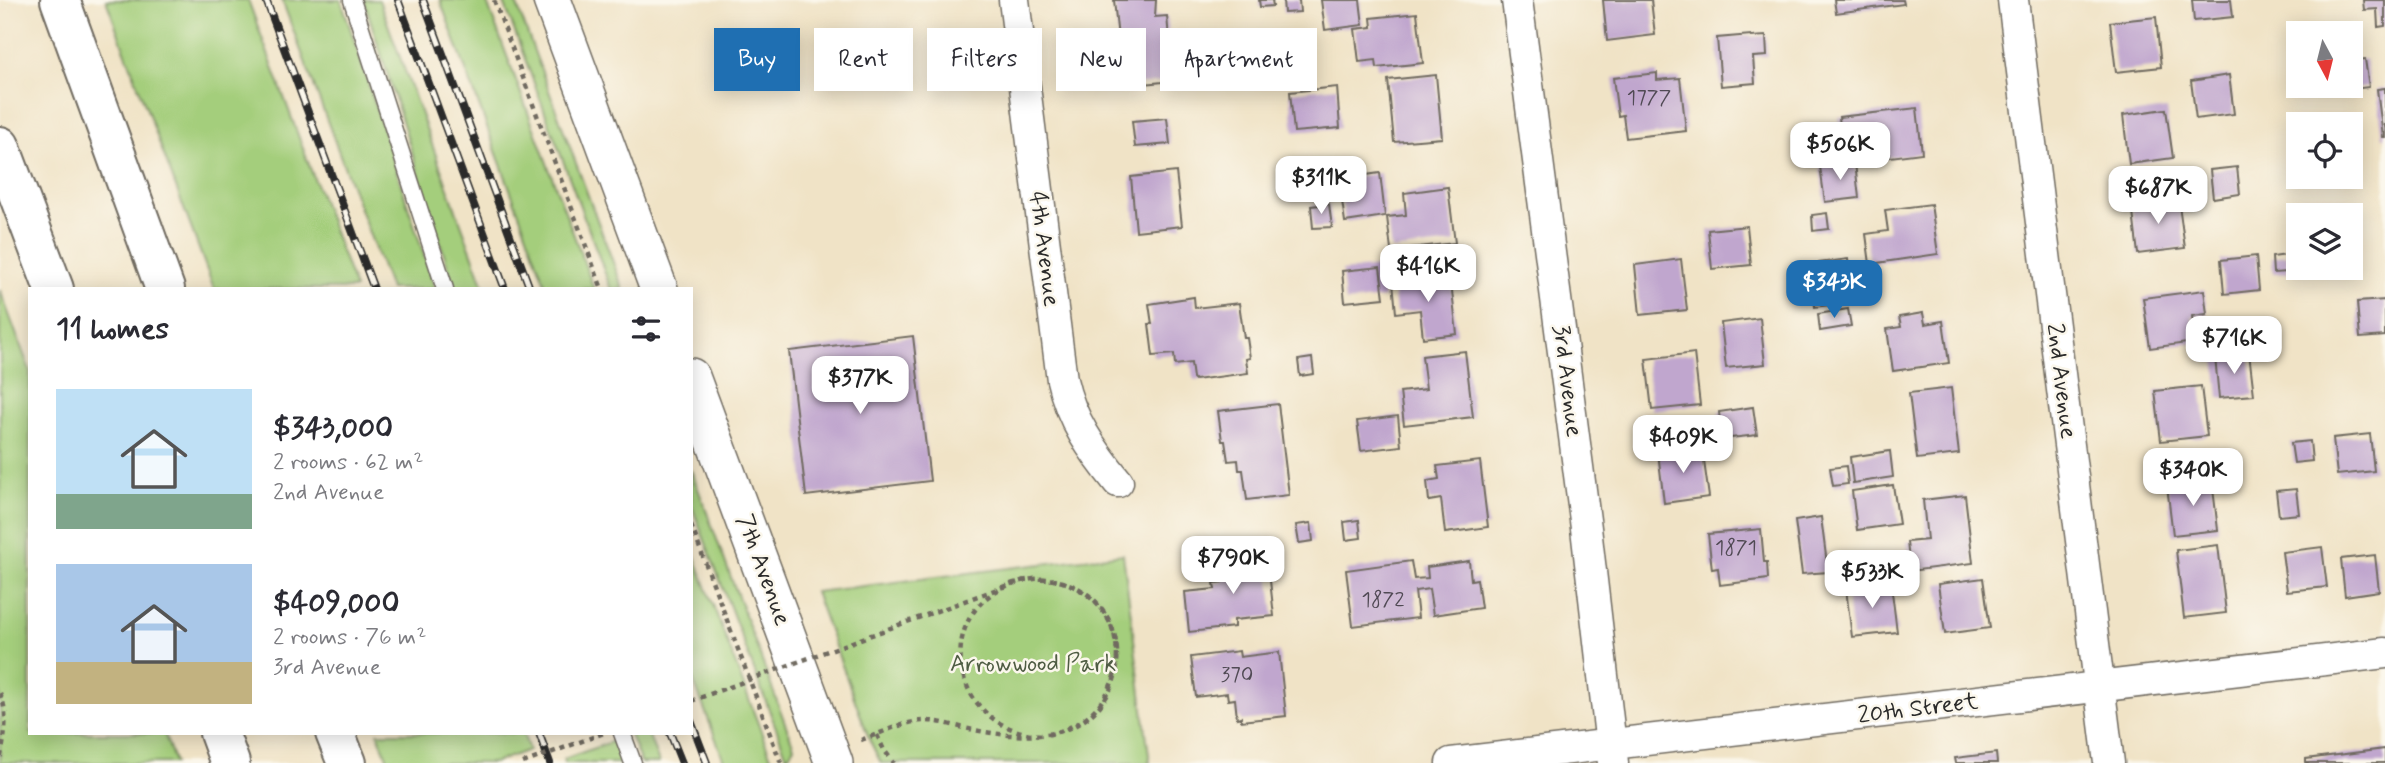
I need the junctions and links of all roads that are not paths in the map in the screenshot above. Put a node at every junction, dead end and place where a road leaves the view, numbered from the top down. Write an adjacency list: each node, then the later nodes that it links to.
1 (60, 0): 9 (highway)
2 (352, 0): 10 (lane)
3 (552, 0): 11 (street)
4 (1014, 0): 13 (street, 4th Avenue)
5 (1517, 0): 20 (street, 3rd Avenue)
6 (2013, 0): 15 (street, 2nd Avenue)
7 (0, 146): 8 (highway)
8 (53, 287)
9 (164, 287)
10 (444, 287)
11 (658, 287)
12 (693, 382): 25 (street, 7th Avenue)
13 (1118, 482)
14 (2385, 653): 15 (street, 20th Street)
15 (2099, 687): 20 (street, 20th Street); 27 (street, 2nd Avenue)
16 (220, 735): 21 (highway)
17 (329, 735): 22 (highway)
18 (336, 735): 23 (highway)
19 (623, 735): 24 (lane)
20 (1612, 754): 26 (street, 20th Street)
21 (230, 763)
22 (339, 763)
23 (347, 763)
24 (633, 763)
25 (834, 763)
26 (1451, 763)
27 (2109, 763)

